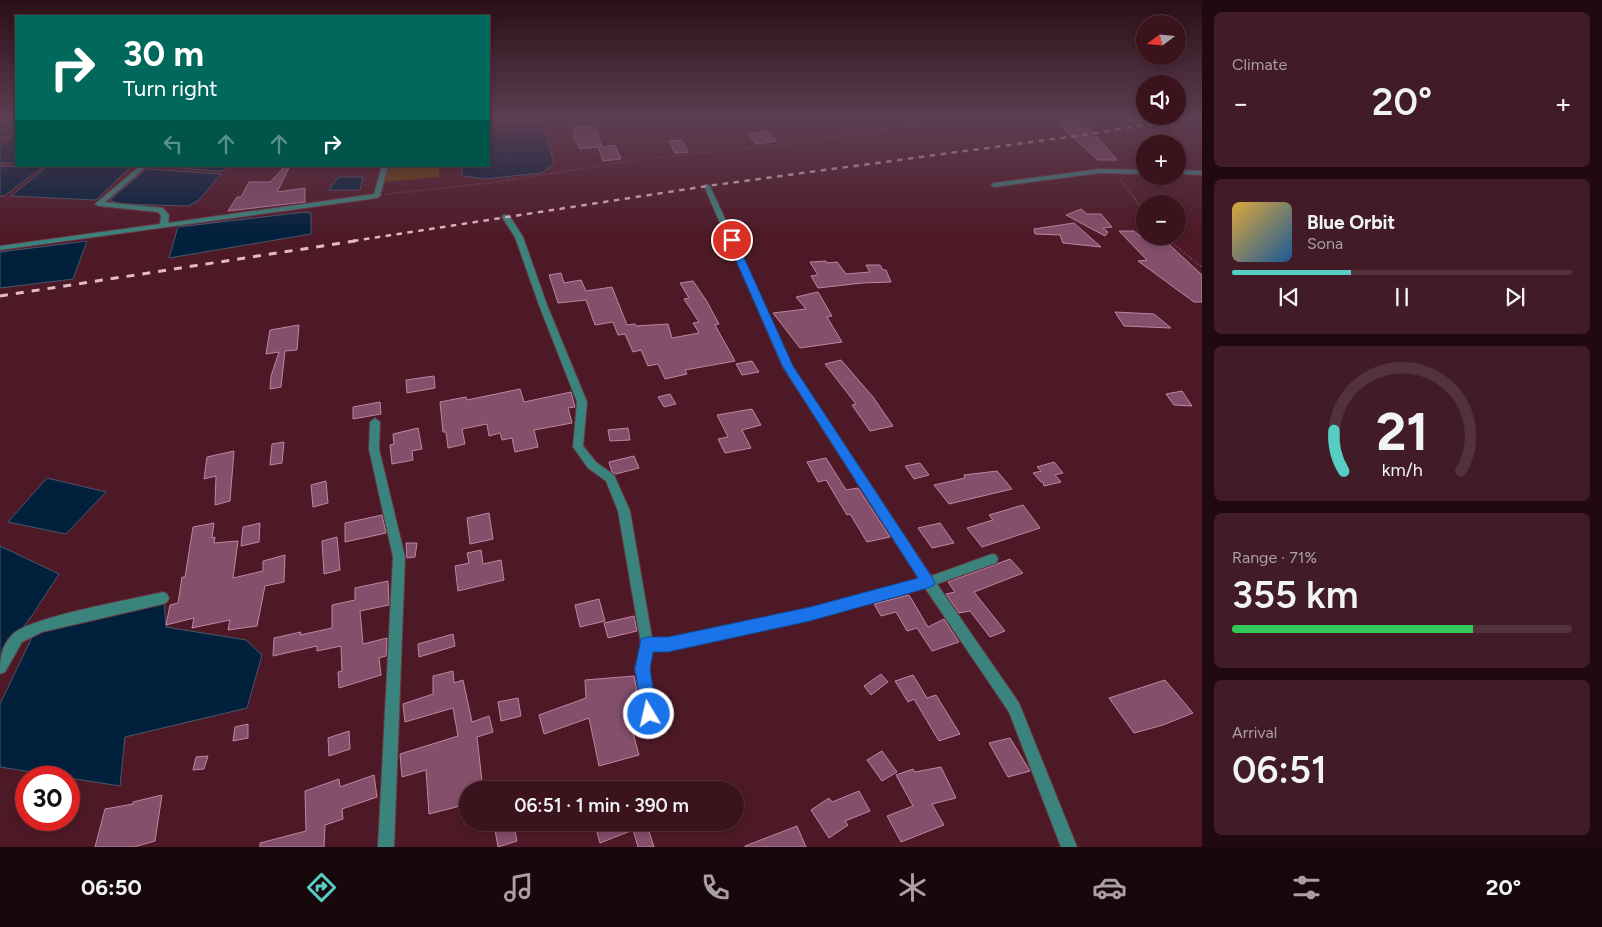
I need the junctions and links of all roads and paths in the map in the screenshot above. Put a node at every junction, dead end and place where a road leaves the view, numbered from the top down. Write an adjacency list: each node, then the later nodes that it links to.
1 (657, 158): 9 (path)
2 (143, 167): 11 (street)
3 (385, 167): 9 (street)
4 (1136, 172): 7 (street)
5 (1186, 172): 6 (street)
6 (1202, 173)
7 (994, 185)
8 (707, 186): 17 (street)
9 (377, 196): 11 (street)
10 (506, 217): 19 (street)
11 (164, 225): 13 (street)
12 (1175, 245): 14 (path)
13 (0, 248)
14 (1202, 267)
15 (375, 422): 22 (street)
16 (992, 559): 17 (street)
17 (928, 582): 19 (street); 23 (street)
18 (163, 598): 20 (street)
19 (647, 644): 21 (street)
20 (0, 667)
21 (649, 714)
22 (386, 847)
23 (1069, 847)

